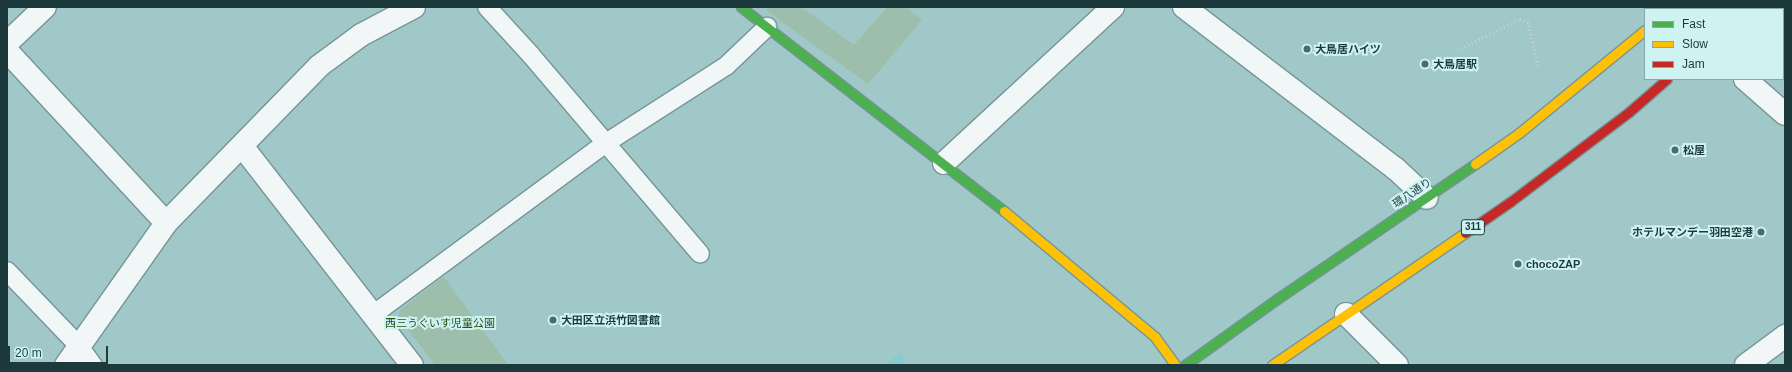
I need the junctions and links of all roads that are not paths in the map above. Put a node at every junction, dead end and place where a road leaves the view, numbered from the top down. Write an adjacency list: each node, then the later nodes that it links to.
1 (46, 7): 9 (street)
2 (414, 7): 15 (street)
3 (487, 7): 14 (lane)
4 (741, 7): 7 (main road)
5 (1113, 7): 16 (street)
6 (1184, 7): 17 (street)
7 (767, 28): 14 (lane); 16 (main road)
8 (1644, 31): 17 (main road, 環八通り)
9 (7, 43)
10 (7, 51): 18 (street)
11 (1666, 80): 22 (main road, 311)
12 (1746, 80): 13 (street)
13 (1785, 114)
14 (606, 143): 19 (lane); 21 (lane)
15 (242, 146): 18 (street); 21 (street)
16 (944, 163): 28 (main road)
17 (1427, 198): 29 (main road, 環八通り)
18 (166, 223): 24 (street)
19 (700, 254)
20 (7, 271): 24 (lane)
21 (374, 314): 27 (street)
22 (1346, 314): 30 (main road, 311); 31 (street)
23 (1785, 336): 32 (street)
24 (79, 346): 25 (street); 26 (lane)
25 (66, 365)
26 (93, 365)
27 (412, 365)
28 (1175, 365)
29 (1184, 365)
30 (1272, 365)
31 (1397, 365)
32 (1746, 365)

